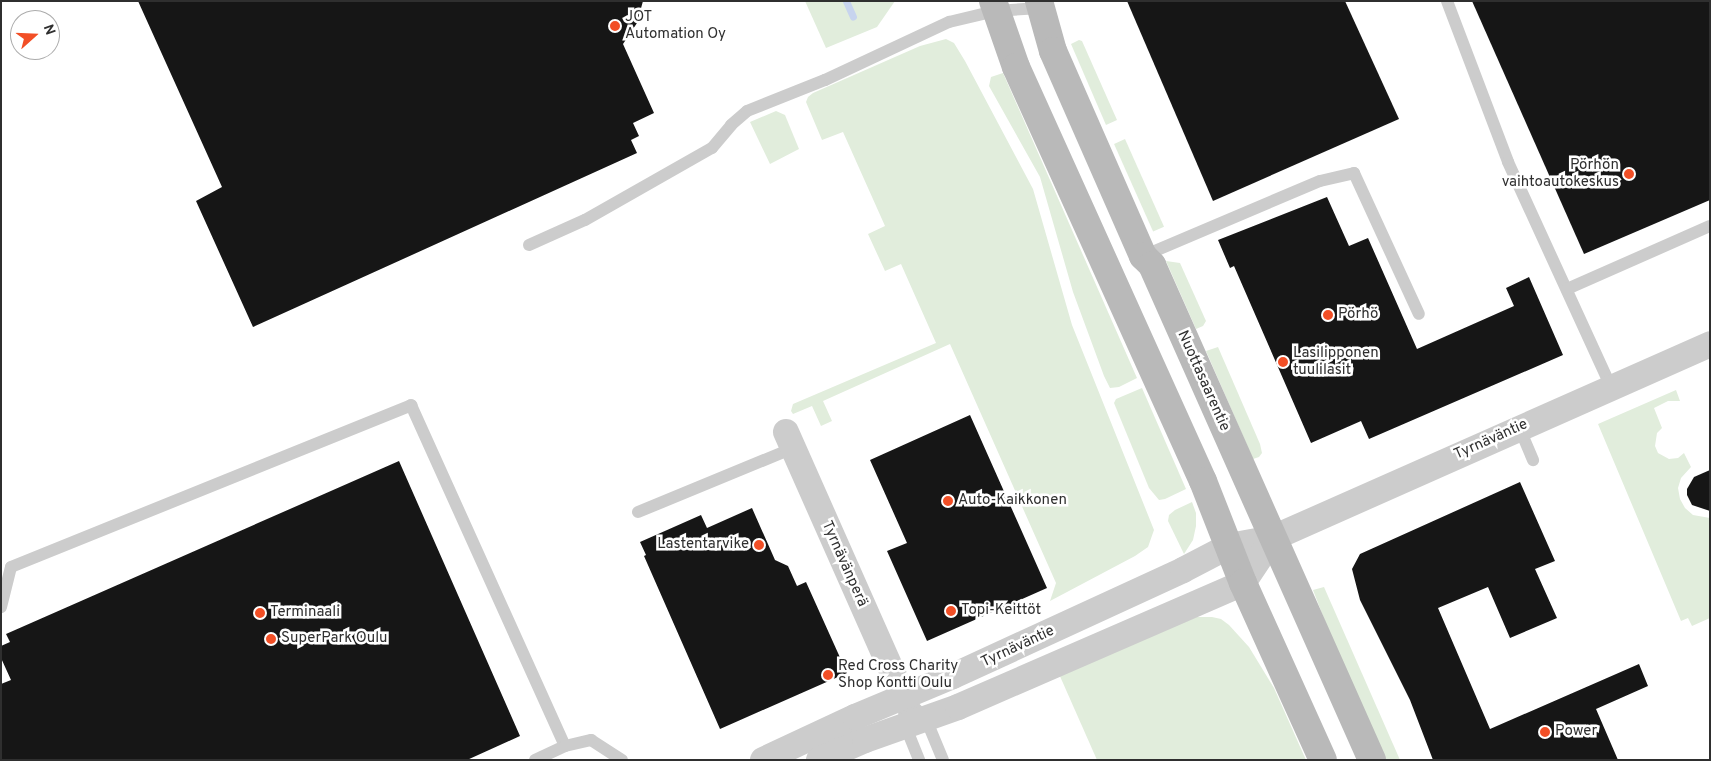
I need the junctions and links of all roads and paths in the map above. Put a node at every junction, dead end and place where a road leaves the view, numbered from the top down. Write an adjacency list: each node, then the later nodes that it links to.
1 (1447, 1): 7 (lane)
2 (1040, 4): 3 (lane); 6 (main road, Nuottasaarentie)
3 (994, 6): 5 (lane); 16 (main road)
4 (1710, 226): 7 (lane)
5 (529, 245)
6 (1143, 256): 8 (lane); 15 (main road, Nuottasaarentie)
7 (1567, 289): 10 (lane)
8 (1419, 314)
9 (1710, 344): 10 (street, Tyrnäväntie)
10 (1610, 387): 11 (street, Tyrnäväntie)
11 (1519, 427): 13 (lane); 15 (street, Tyrnäväntie)
12 (790, 440): 14 (lane); 19 (street, Tyrnävänperä)
13 (1533, 460)
14 (638, 512)
15 (1273, 538): 16 (street, Tyrnäväntie); 17 (street); 29 (main road, Nuottasaarentie)
16 (1229, 546): 17 (main road); 19 (street, Tyrnäväntie)
17 (1243, 583): 20 (street, Tyrnäväntie); 28 (main road)
18 (1, 607): 21 (lane)
19 (903, 696): 20 (lane); 20 (lane); 24 (street, Tyrnäväntie)
20 (915, 722): 25 (street, Tyrnäväntie); 26 (lane); 27 (lane)
21 (565, 746): 22 (lane); 23 (lane)
22 (536, 760)
23 (622, 760)
24 (763, 760)
25 (818, 760)
26 (919, 760)
27 (943, 760)
28 (1323, 760)
29 (1372, 760)

